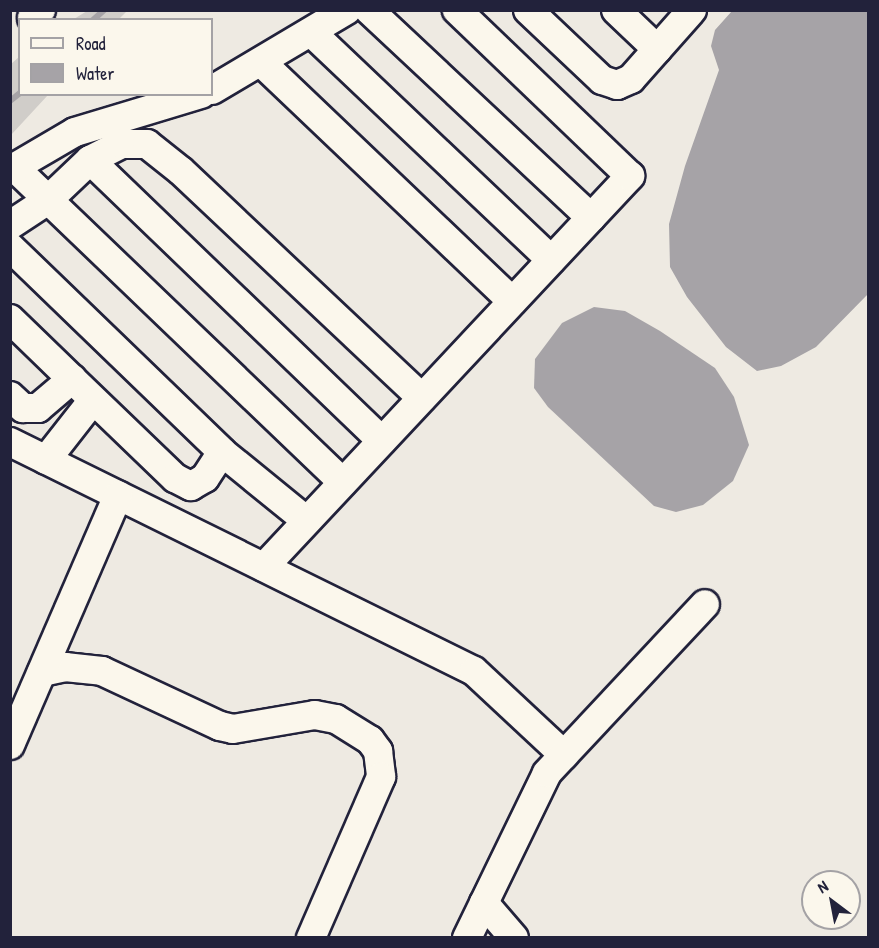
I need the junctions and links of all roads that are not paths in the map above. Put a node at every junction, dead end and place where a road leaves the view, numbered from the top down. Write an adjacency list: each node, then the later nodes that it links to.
1 (346, 10): 7 (lane)
2 (369, 10): 15 (lane)
3 (457, 10): 15 (lane)
4 (528, 10): 8 (lane)
5 (616, 10): 8 (lane)
6 (692, 10): 8 (lane)
7 (311, 32): 9 (lane); 18 (lane)
8 (657, 49)
9 (261, 62): 10 (lane); 19 (lane)
10 (213, 89)
11 (194, 96): 13 (lane)
12 (90, 160): 14 (lane); 23 (lane); 25 (lane)
13 (13, 169): 14 (lane)
14 (48, 200): 16 (lane); 29 (lane)
15 (591, 218): 18 (lane)
16 (10, 225)
17 (10, 247): 27 (lane)
18 (551, 260): 19 (lane)
19 (512, 302): 23 (lane)
20 (10, 319): 21 (lane)
21 (72, 379): 22 (lane); 24 (lane)
22 (10, 396)
23 (422, 398): 25 (lane)
24 (93, 400): 27 (lane); 28 (lane)
25 (382, 441): 29 (lane)
26 (10, 442): 28 (lane)
27 (222, 452): 31 (lane)
28 (46, 460): 30 (lane)
29 (343, 482): 31 (lane)
30 (118, 495): 32 (lane); 34 (lane)
31 (307, 521): 32 (lane)
32 (264, 567): 36 (lane)
33 (705, 604): 36 (lane)
34 (42, 672): 35 (lane); 38 (lane)
35 (10, 745)
36 (564, 755): 37 (lane)
37 (484, 903): 39 (lane); 40 (lane)
38 (311, 938)
39 (467, 938)
40 (514, 938)

